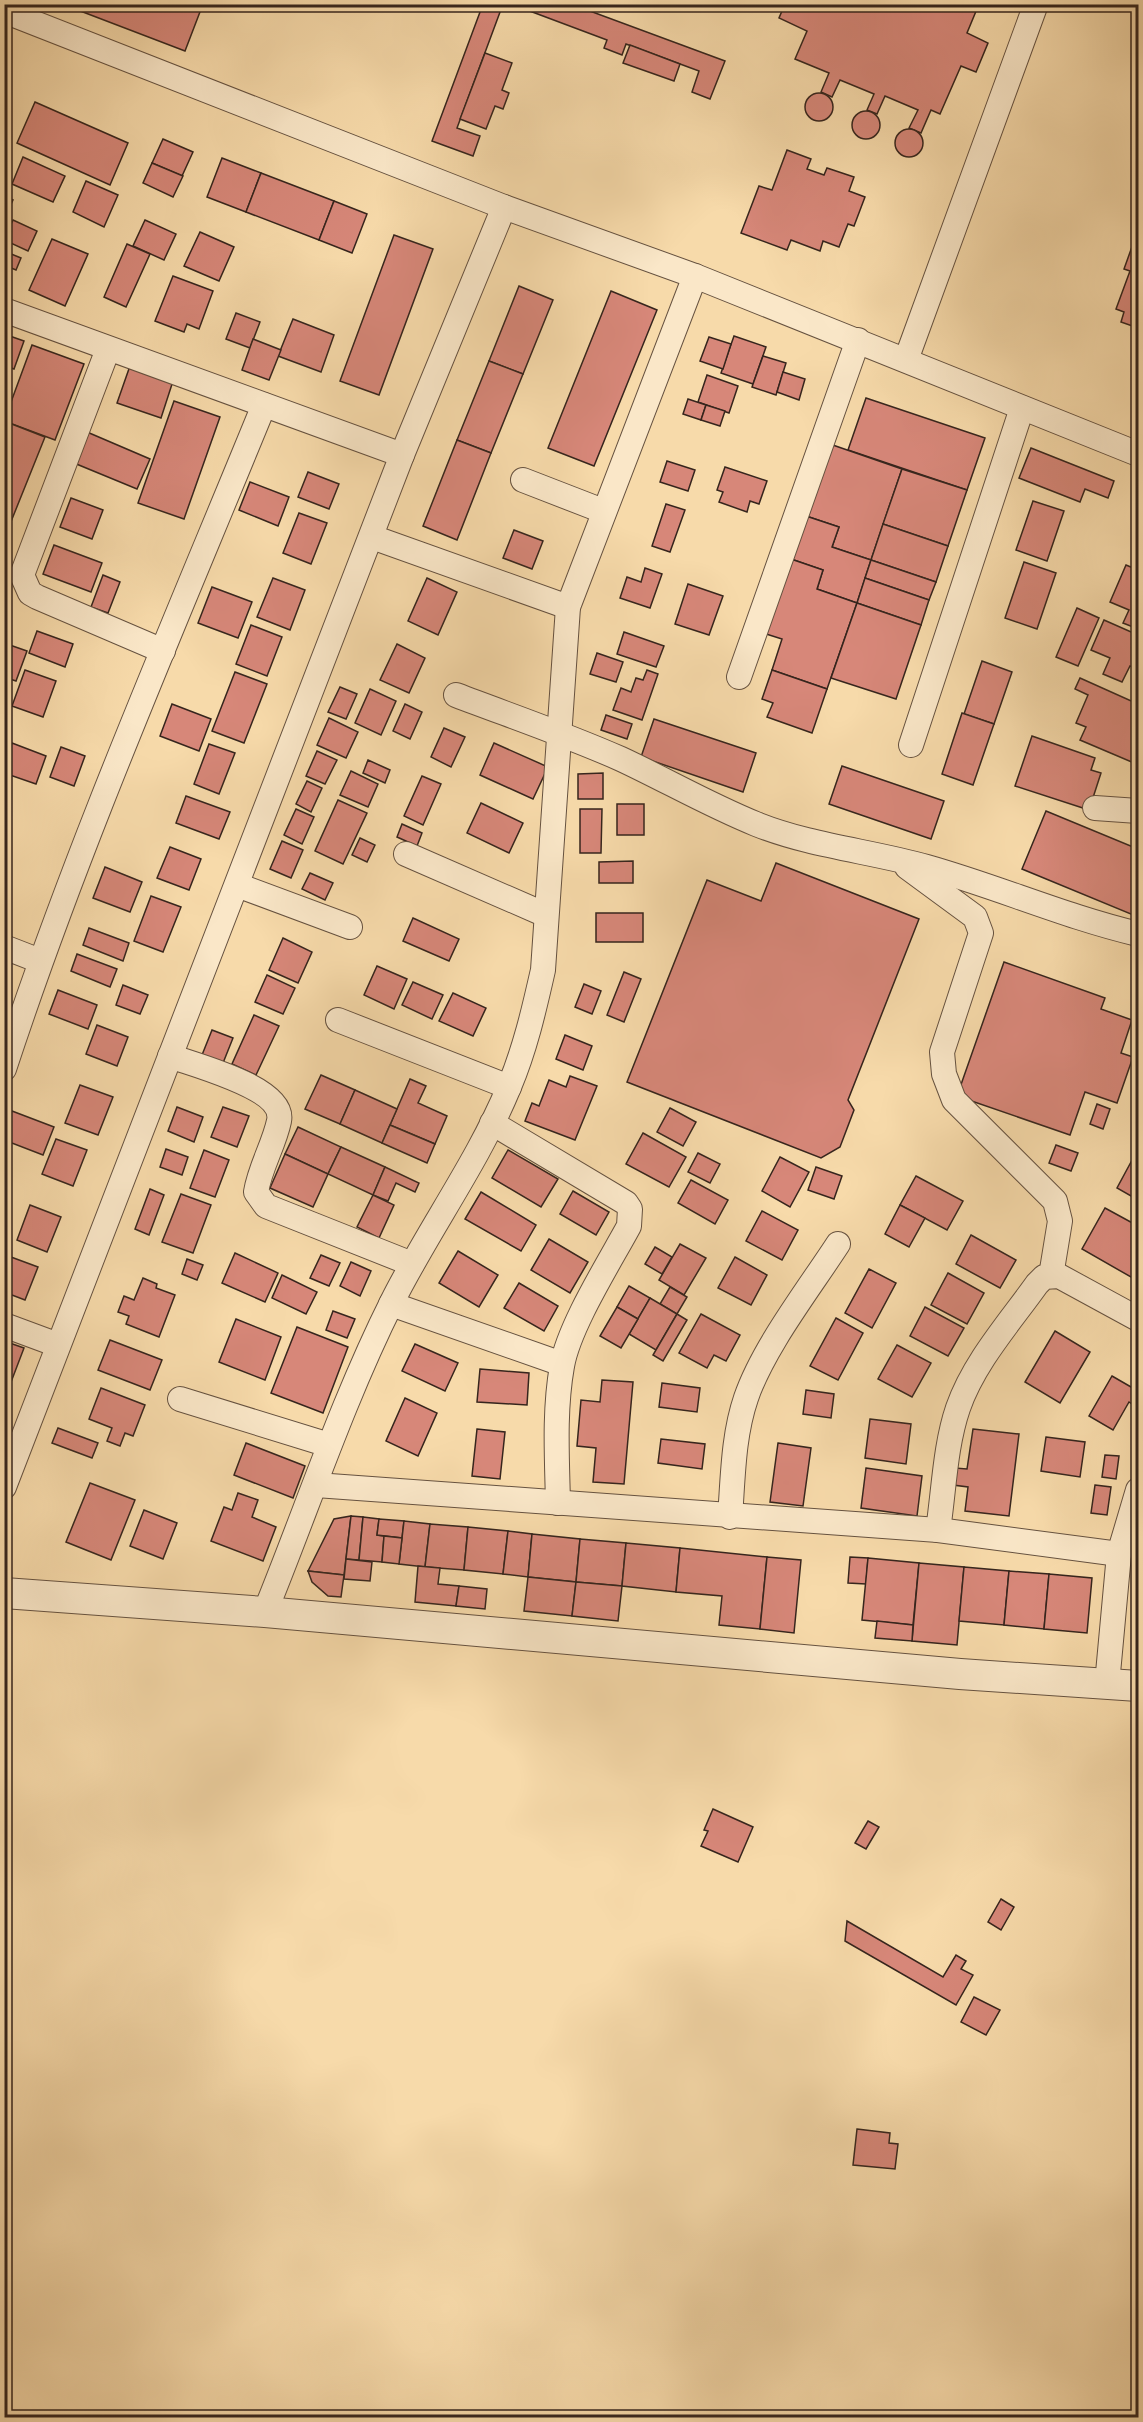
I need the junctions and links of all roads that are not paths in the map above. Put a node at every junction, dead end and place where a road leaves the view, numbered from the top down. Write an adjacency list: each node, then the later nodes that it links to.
1 (1036, 4): 8 (street)
2 (4, 11): 3 (street)
3 (504, 207): 4 (street); 12 (street)
4 (695, 276): 6 (street); 14 (street)
5 (4, 310): 7 (street)
6 (858, 340): 8 (street); 18 (street)
7 (108, 349): 9 (street); 17 (street)
8 (906, 360): 10 (street)
9 (264, 405): 12 (street); 17 (street)
10 (1022, 408): 11 (street); 21 (street)
11 (1138, 454)
12 (402, 455): 15 (street)
13 (523, 480): 14 (street)
14 (603, 511): 16 (street)
15 (372, 537): 16 (street); 26 (street)
16 (568, 608): 20 (street)
17 (163, 651): 31 (street)
18 (739, 677)
19 (456, 695): 20 (street)
20 (559, 735): 25 (street); 27 (street)
21 (911, 745)
22 (1095, 808): 23 (street)
23 (1138, 811)
24 (406, 854): 27 (street)
25 (893, 857): 29 (street); 39 (street)
26 (237, 885): 28 (street); 33 (street)
27 (546, 915): 35 (street)
28 (350, 927)
29 (1138, 934)
30 (4, 947): 31 (street)
31 (40, 961): 34 (street)
32 (338, 1020): 35 (street)
33 (170, 1056): 38 (street); 43 (street)
34 (4, 1069)
35 (509, 1087): 36 (street)
36 (492, 1123): 38 (street); 44 (street)
37 (838, 1244): 51 (street)
38 (412, 1264): 40 (street)
39 (1051, 1276): 41 (street); 52 (street)
40 (391, 1304): 44 (street); 46 (street)
41 (1138, 1319)
42 (4, 1325): 43 (street)
43 (58, 1345): 48 (street)
44 (562, 1364): 50 (street)
45 (180, 1399): 46 (street)
46 (329, 1445): 47 (street)
47 (316, 1485): 50 (street); 55 (street)
48 (4, 1487)
49 (1138, 1490): 53 (street)
50 (558, 1503): 51 (street)
51 (730, 1517): 52 (street)
52 (938, 1530): 53 (street)
53 (1119, 1554): 56 (street)
54 (4, 1593): 55 (street)
55 (265, 1612): 56 (street)
56 (1107, 1684): 57 (street)
57 (1138, 1686)

